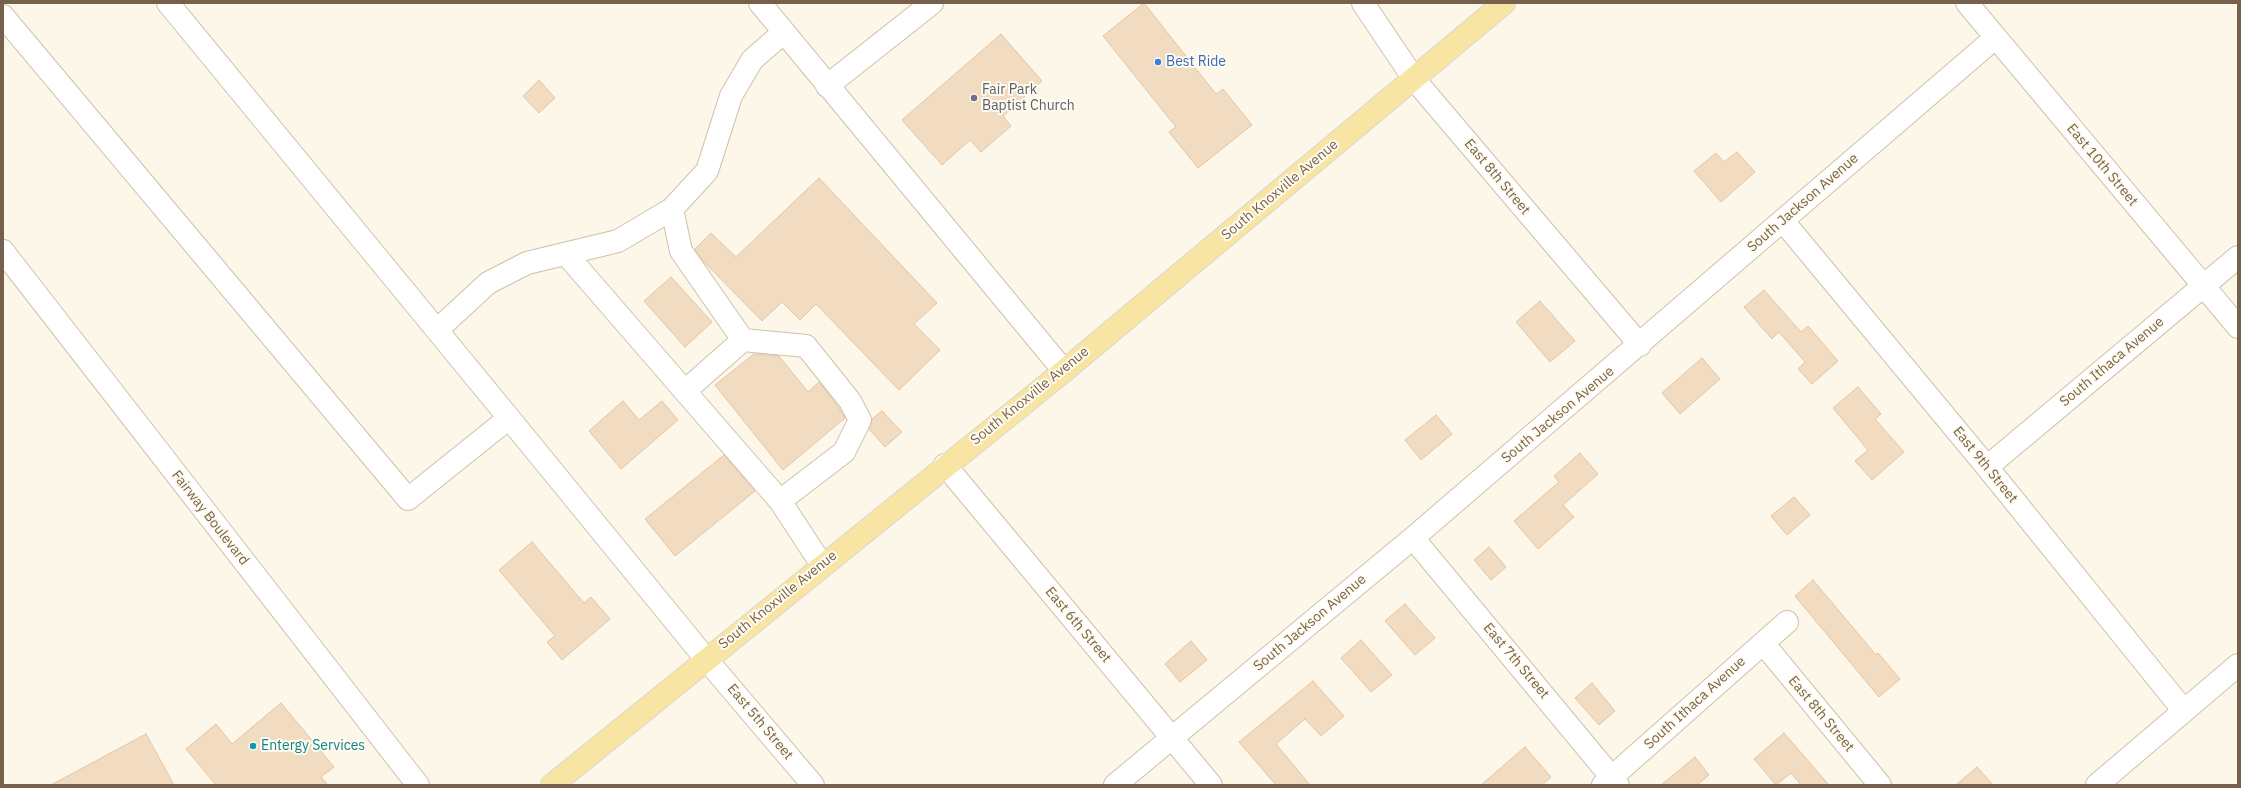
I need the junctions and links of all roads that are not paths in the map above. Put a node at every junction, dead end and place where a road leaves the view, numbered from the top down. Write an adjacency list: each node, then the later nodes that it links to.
1 (168, 3): 19 (street, East 5th Street)
2 (760, 3): 8 (street)
3 (932, 3): 11 (street)
4 (1363, 3): 10 (street, East 8th Street)
5 (1504, 3): 10 (main road, South Knoxville Avenue)
6 (1967, 3): 9 (street, East 10th Street)
7 (3, 16): 24 (street)
8 (784, 32): 11 (street); 12 (street)
9 (1995, 38): 13 (street, South Jackson Avenue); 17 (street, East 10th Street)
10 (1414, 79): 21 (street, East 8th Street); 22 (main road, South Knoxville Avenue)
11 (827, 86): 22 (street)
12 (672, 209): 15 (street); 20 (street)
13 (1783, 221): 21 (street, South Jackson Avenue); 26 (street, East 9th Street)
14 (3, 251): 37 (street, Fairway Boulevard)
15 (566, 254): 19 (street); 23 (street)
16 (2238, 257): 17 (street, South Ithaca Avenue)
17 (2203, 285): 18 (street, East 10th Street); 26 (street, South Ithaca Avenue)
18 (2238, 327)
19 (437, 330): 24 (street, East 5th Street)
20 (743, 340): 23 (street); 27 (street)
21 (1640, 345): 28 (street, South Jackson Avenue)
22 (1064, 370): 25 (main road, South Knoxville Avenue)
23 (685, 390): 27 (street)
24 (509, 418): 32 (street, East 5th Street)
25 (945, 465): 29 (main road, South Knoxville Avenue); 35 (street, East 6th Street)
26 (1987, 467): 34 (street, East 9th Street)
27 (780, 500): 29 (street)
28 (1413, 538): 35 (street, South Jackson Avenue); 36 (street, East 7th Street)
29 (822, 565): 32 (main road, South Knoxville Avenue)
30 (1787, 622): 31 (street, South Ithaca Avenue)
31 (1763, 643): 36 (street, South Ithaca Avenue); 42 (street, East 8th Street)
32 (706, 659): 38 (main road, South Knoxville Avenue); 39 (street, East 5th Street)
33 (2238, 665): 34 (street)
34 (2184, 711): 43 (street)
35 (1172, 738): 40 (street, South Jackson Avenue); 41 (street, East 6th Street)
36 (1611, 782)
37 (418, 785)
38 (552, 785)
39 (813, 785)
40 (1115, 785)
41 (1212, 785)
42 (1880, 785)
43 (2097, 785)

